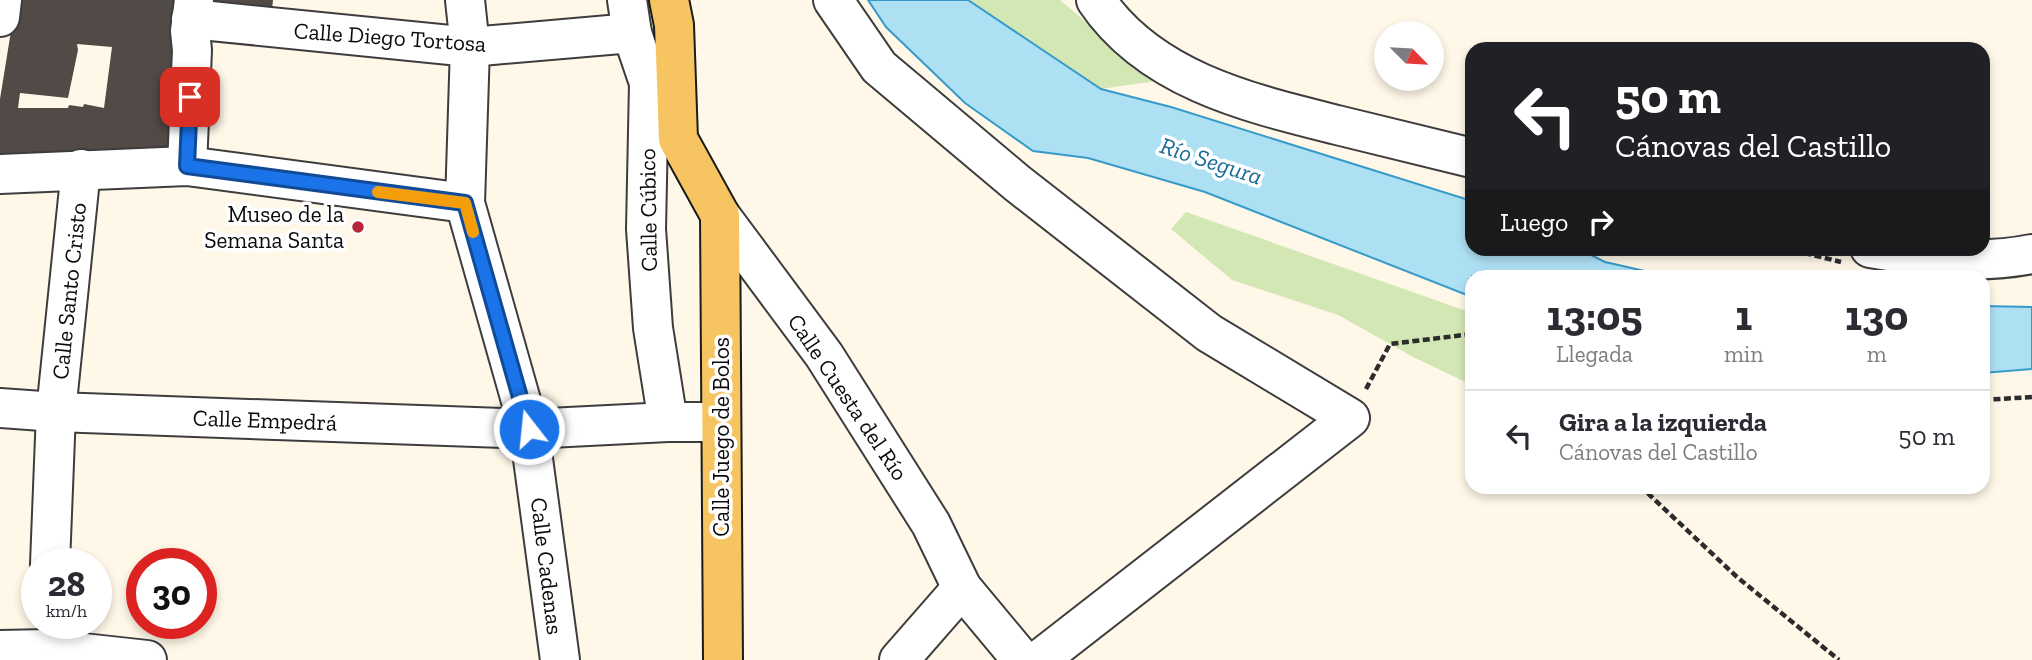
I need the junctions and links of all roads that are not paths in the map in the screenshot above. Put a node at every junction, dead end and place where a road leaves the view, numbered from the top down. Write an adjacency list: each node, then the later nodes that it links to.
1 (2, 0): 8 (street)
2 (465, 0): 9 (street, Calle Cadenas)
3 (669, 0): 15 (main road)
4 (834, 0): 32 (street)
5 (1096, 0): 10 (street)
6 (192, 10): 9 (street, Calle Diego Tortosa); 11 (street)
7 (630, 16): 9 (street, Calle Diego Tortosa); 20 (street, Calle Cúbico)
8 (0, 17)
9 (470, 47): 14 (street, Calle Cadenas)
10 (1465, 156)
11 (187, 166): 12 (street); 14 (street)
12 (81, 169): 13 (street); 19 (street, Calle Santo Cristo)
13 (0, 174)
14 (465, 203): 22 (street, Calle Cadenas)
15 (720, 215): 21 (main road, Calle Juego de Bolos); 24 (street, Calle Cuesta del Río)
16 (2032, 254): 17 (street)
17 (1933, 256)
18 (0, 408): 19 (street, Calle Empedrá)
19 (57, 412): 22 (street, Calle Empedrá); 23 (street, Calle Santo Cristo)
20 (668, 422): 21 (street, Calle Empedrá); 22 (street, Calle Empedrá)
21 (721, 422): 29 (main road, Calle Juego de Bolos)
22 (529, 429): 28 (street, Calle Cadenas)
23 (51, 548)
24 (962, 588): 30 (street); 31 (street, Calle Cuesta del Río)
25 (47, 644): 26 (street); 27 (street)
26 (0, 650)
27 (147, 660)
28 (560, 660)
29 (723, 660)
30 (899, 660)
31 (1022, 660)
32 (1039, 660)

